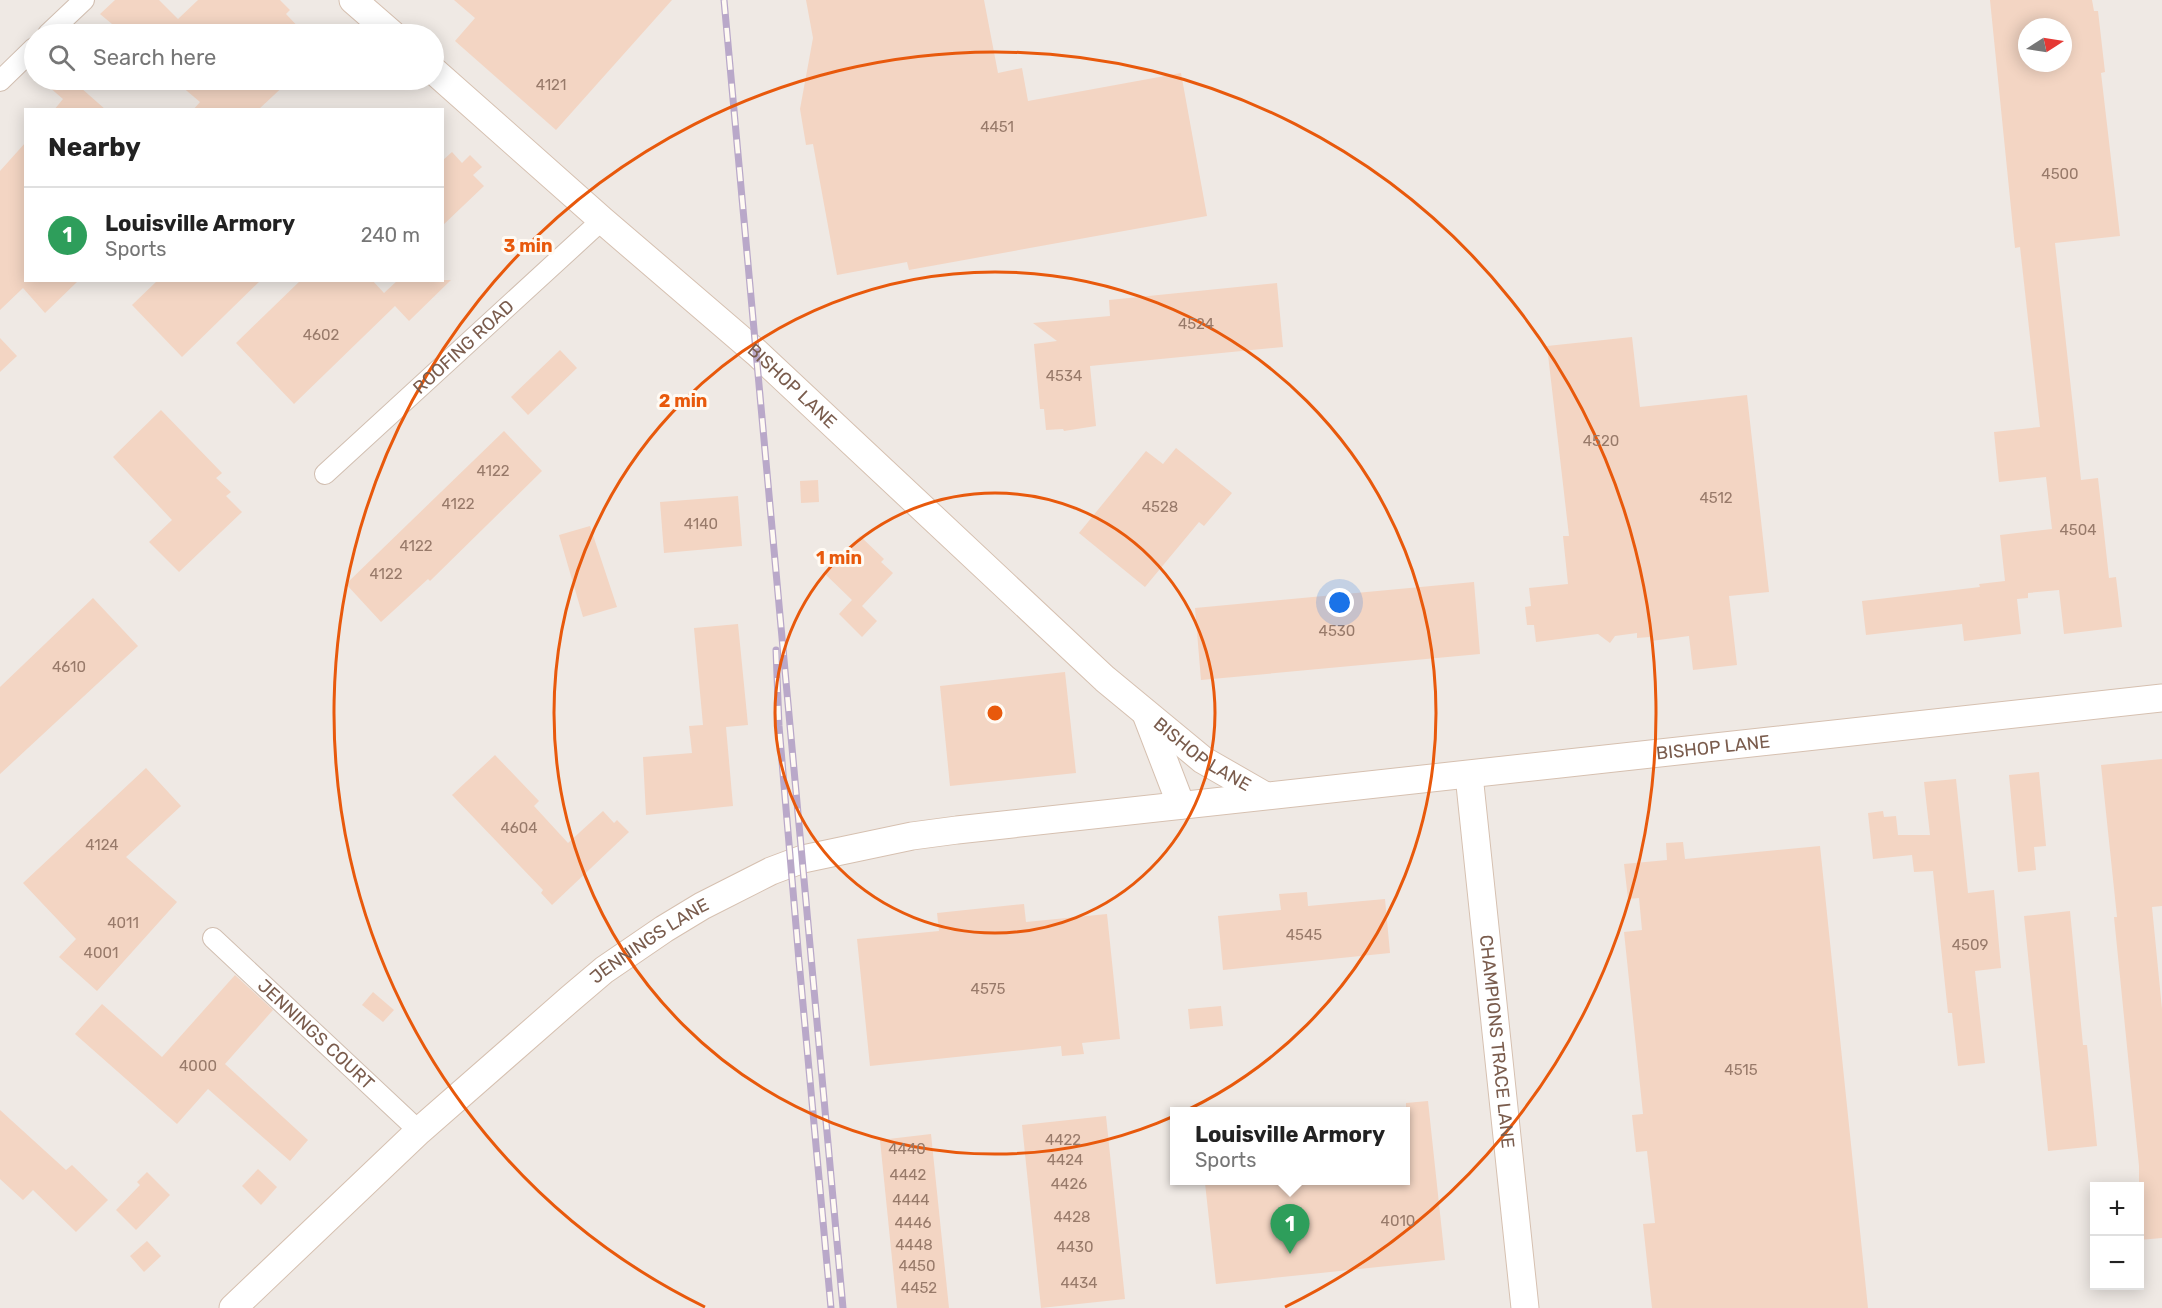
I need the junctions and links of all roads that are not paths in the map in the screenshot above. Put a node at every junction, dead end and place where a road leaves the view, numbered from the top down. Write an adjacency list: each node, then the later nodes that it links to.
1 (84, 0): 3 (street)
2 (353, 0): 4 (street)
3 (59, 24)
4 (381, 24)
5 (24, 58): 7 (street)
6 (444, 80): 8 (street, BISHOP LANE)
7 (0, 81)
8 (602, 220): 9 (street, ROOFING ROAD); 11 (street, BISHOP LANE)
9 (324, 474)
10 (2162, 698): 12 (street, BISHOP LANE)
11 (1144, 711): 13 (street, BISHOP LANE); 14 (street, BISHOP LANE)
12 (1468, 775): 13 (street, BISHOP LANE); 18 (street, CHAMPIONS TRACE LANE)
13 (1264, 795): 14 (street, BISHOP LANE)
14 (1181, 805): 16 (street, JENNINGS LANE)
15 (213, 938): 16 (street, JENNINGS COURT)
16 (419, 1131): 17 (street, JENNINGS LANE)
17 (233, 1308)
18 (1525, 1308)

